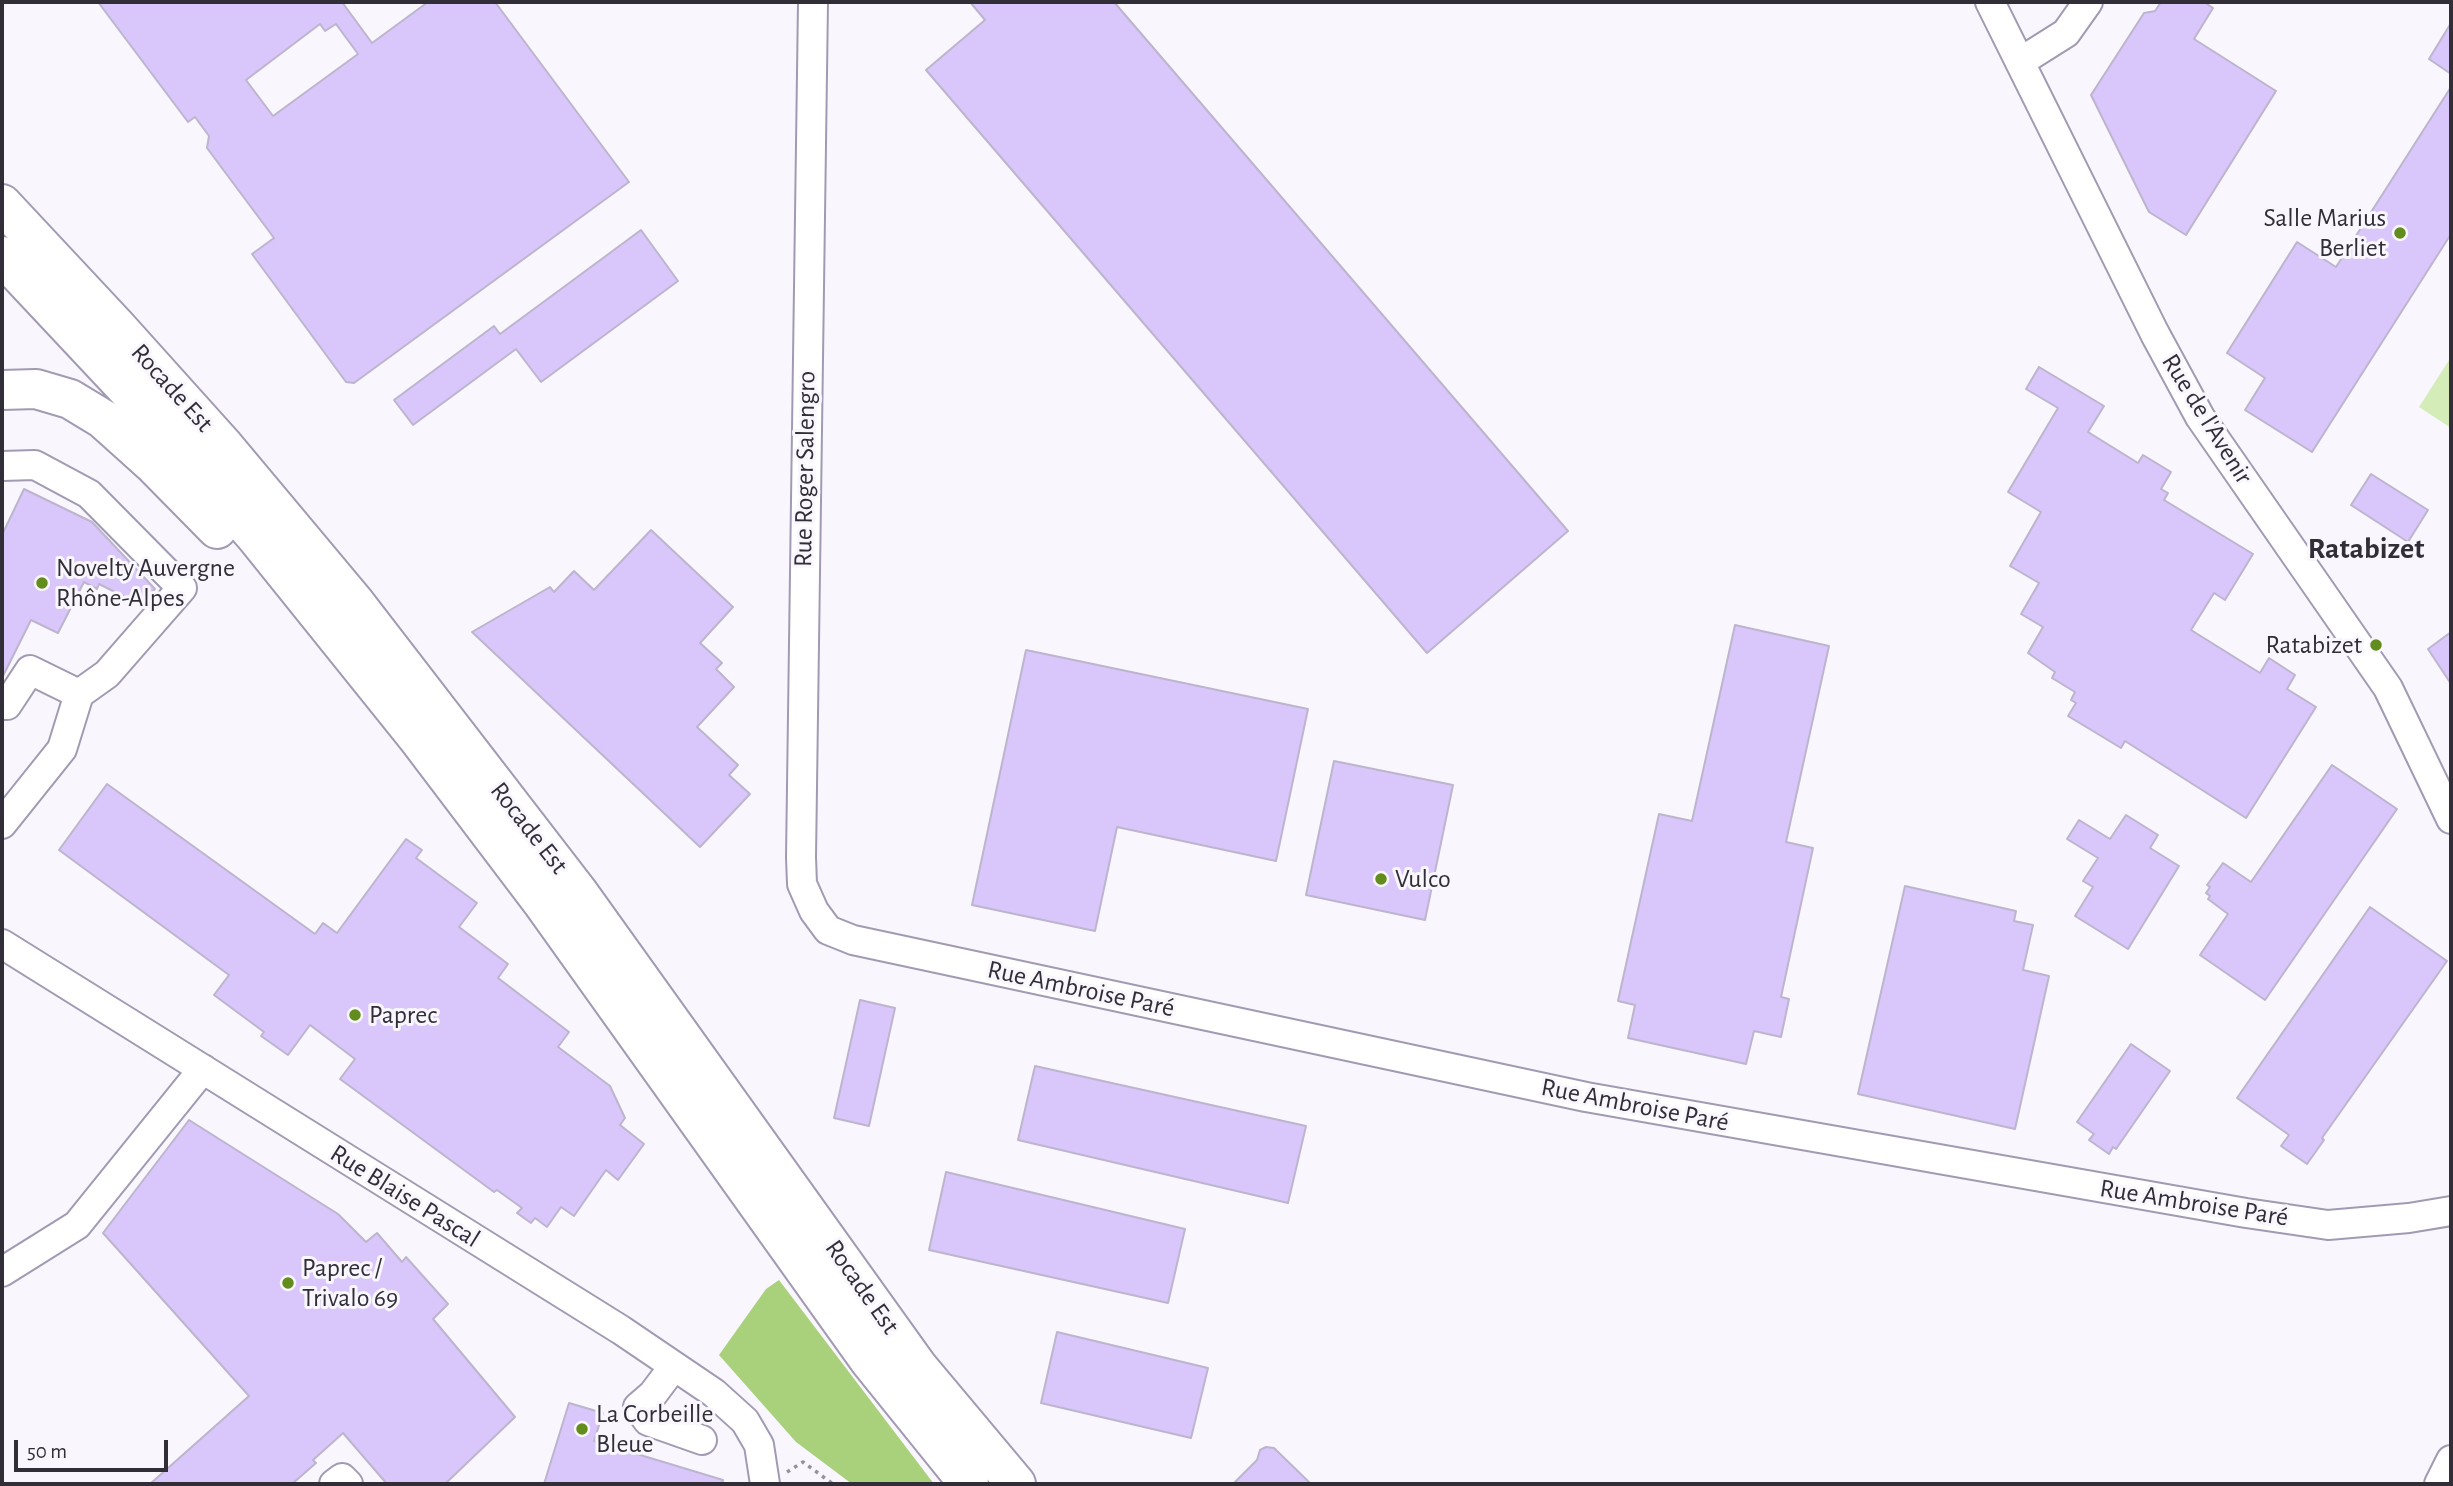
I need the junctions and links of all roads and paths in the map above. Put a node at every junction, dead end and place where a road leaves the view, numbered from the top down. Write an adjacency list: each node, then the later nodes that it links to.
1 (813, 2): 16 (street, Rue Roger Salengro)
2 (1990, 2): 4 (street, Rue de l'Avenir)
3 (2088, 2): 4 (street)
4 (2020, 62): 15 (street, Rue de l'Avenir)
5 (2, 174): 8 (highway)
6 (2, 204): 8 (highway, Rocade Est)
7 (2, 256): 13 (highway, Rocade Est)
8 (117, 327): 29 (highway, Rocade Est)
9 (2, 390): 13 (highway)
10 (2, 466): 11 (street)
11 (79, 695): 12 (street); 14 (street)
12 (2, 705)
13 (417, 737): 28 (highway, Rocade Est)
14 (4, 816)
15 (2451, 819)
16 (828, 930): 19 (street, Rue Ambroise Paré)
17 (2, 944): 18 (street, Rue Blaise Pascal)
18 (203, 1069): 20 (street); 21 (street, Rue Blaise Pascal)
19 (2451, 1211)
20 (2, 1272)
21 (674, 1366): 22 (street); 24 (street, Rue Blaise Pascal)
22 (702, 1440)
23 (2451, 1460): 30 (street)
24 (775, 1479): 27 (path)
25 (334, 1484): 26 (street)
26 (348, 1484)
27 (833, 1484)
28 (969, 1484)
29 (1016, 1484)
30 (2439, 1484)

